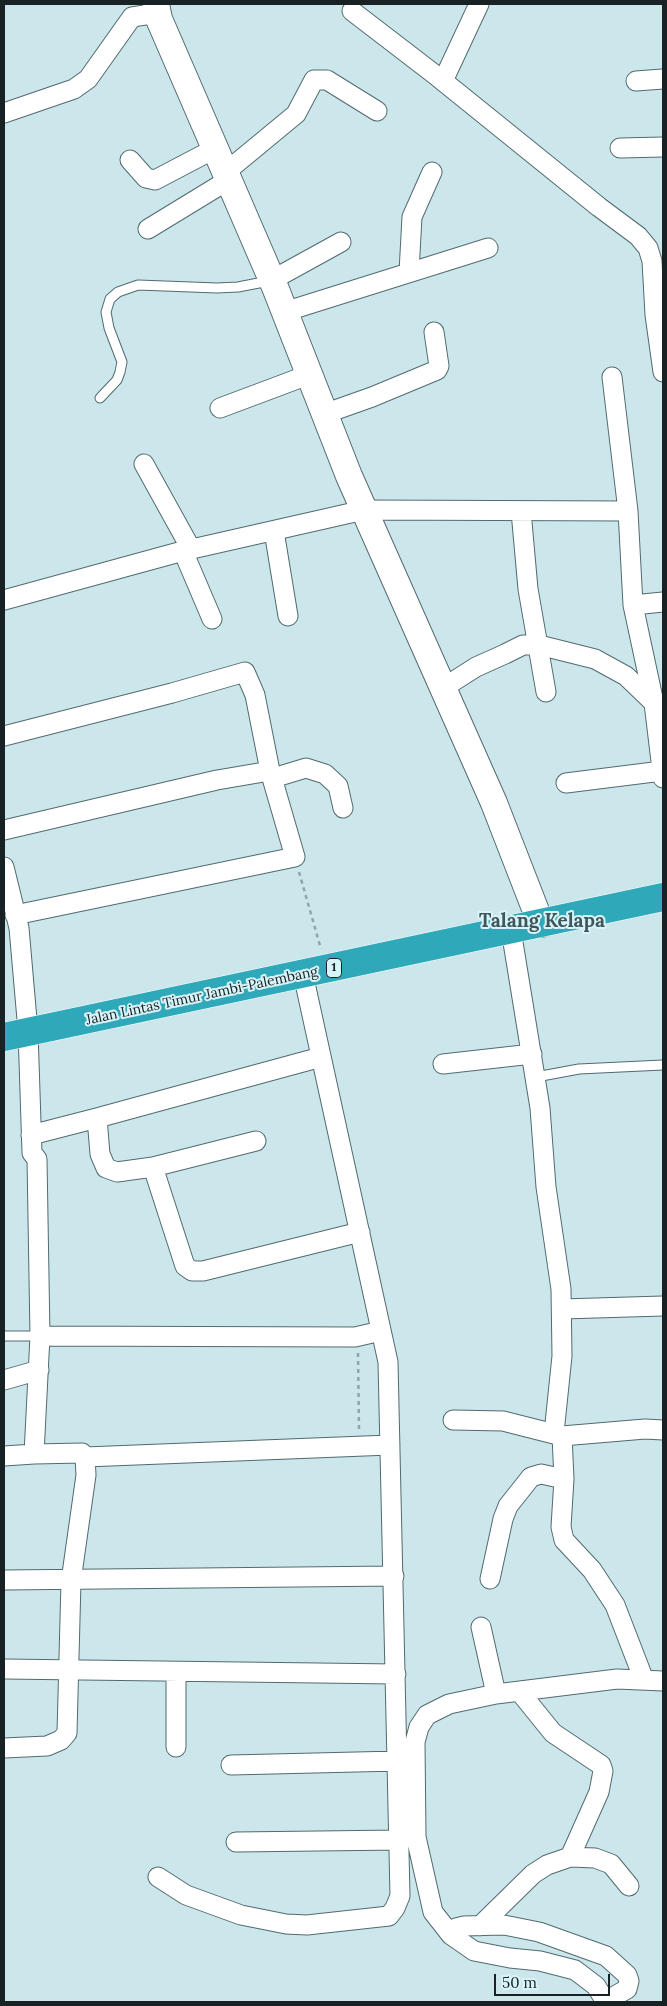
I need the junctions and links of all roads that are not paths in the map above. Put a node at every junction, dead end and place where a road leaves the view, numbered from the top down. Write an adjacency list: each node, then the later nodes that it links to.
1 (479, 4): 5 (street)
2 (157, 9): 8 (street); 10 (street)
3 (352, 11): 5 (street)
4 (663, 79): 6 (street)
5 (443, 81): 18 (street)
6 (636, 81)
7 (378, 111): 14 (street)
8 (4, 113)
9 (663, 147): 11 (street)
10 (216, 148): 12 (street); 14 (street)
11 (620, 148)
12 (130, 160)
13 (432, 172): 19 (street)
14 (228, 175): 15 (street); 20 (street)
15 (148, 229)
16 (341, 242): 20 (street)
17 (488, 248): 19 (street)
18 (658, 260): 23 (street)
19 (409, 272): 21 (street)
20 (272, 280): 21 (street); 26 (lane)
21 (284, 312): 24 (street)
22 (434, 332): 28 (street)
23 (663, 372)
24 (308, 375): 27 (street); 28 (street)
25 (612, 377): 32 (street)
26 (100, 398)
27 (220, 408)
28 (324, 414): 30 (street)
29 (144, 464): 34 (street)
30 (364, 510): 31 (street); 33 (street); 41 (street)
31 (522, 511): 32 (street); 40 (street)
32 (628, 511): 37 (street)
33 (274, 531): 34 (street); 38 (street)
34 (187, 550): 35 (street); 39 (street)
35 (4, 600)
36 (663, 602): 37 (street)
37 (633, 605): 43 (street)
38 (288, 616)
39 (212, 619)
40 (539, 645): 41 (street); 42 (street); 43 (street)
41 (443, 688): 53 (street)
42 (546, 692)
43 (654, 702): 46 (street)
44 (4, 736): 45 (street)
45 (271, 774): 48 (street); 49 (street); 52 (street)
46 (663, 775): 47 (street)
47 (566, 783)
48 (343, 808)
49 (4, 830)
50 (4, 867): 52 (street)
51 (663, 897): 53 (highway, Jalan Lintas Timur Jambi-Palembang / 1)
52 (15, 915): 56 (street)
53 (541, 924): 54 (highway, Jalan Lintas Timur Jambi-Palembang / 1)
54 (511, 930): 55 (highway, Jalan Lintas Timur Jambi-Palembang / 1); 57 (street)
55 (315, 972): 56 (highway, Jalan Lintas Timur Jambi-Palembang / 1); 58 (street)
56 (16, 1034): 63 (street)
57 (532, 1054): 59 (street); 61 (street)
58 (321, 1057): 62 (street); 66 (street)
59 (443, 1064)
60 (663, 1065): 61 (lane)
61 (536, 1077): 68 (street)
62 (96, 1118): 63 (street); 65 (street)
63 (31, 1135): 71 (street)
64 (256, 1141): 65 (street)
65 (153, 1167): 66 (street)
66 (360, 1232): 69 (street)
67 (663, 1306): 68 (street)
68 (562, 1309): 76 (street)
69 (381, 1331): 71 (street); 77 (street)
70 (4, 1336): 71 (lane)
71 (40, 1336): 72 (street)
72 (39, 1370): 73 (street); 78 (street)
73 (4, 1380)
74 (453, 1420): 76 (street)
75 (663, 1430): 76 (street)
76 (558, 1434): 81 (street)
77 (390, 1445): 80 (street); 82 (street)
78 (34, 1454): 79 (street); 80 (street)
79 (4, 1456)
80 (85, 1457): 85 (street)
81 (564, 1479): 83 (street); 91 (street)
82 (394, 1576): 85 (street); 90 (street)
83 (490, 1579)
84 (4, 1580): 85 (street)
85 (71, 1581): 88 (street)
86 (481, 1627): 94 (street)
87 (4, 1669): 88 (street)
88 (70, 1670): 89 (street); 96 (street)
89 (176, 1672): 90 (street); 95 (street)
90 (396, 1674): 97 (street)
91 (644, 1680): 92 (street); 93 (street)
92 (663, 1681)
93 (519, 1692): 94 (street); 101 (street)
94 (496, 1694): 105 (street)
95 (176, 1747)
96 (4, 1748)
97 (398, 1761): 98 (street); 99 (street)
98 (231, 1765)
99 (399, 1840): 100 (street); 102 (street)
100 (236, 1842)
101 (570, 1857): 103 (street); 104 (street)
102 (158, 1878)
103 (629, 1886)
104 (480, 1926): 105 (street); 106 (street)
105 (451, 1935): 106 (street)
106 (606, 2002)

